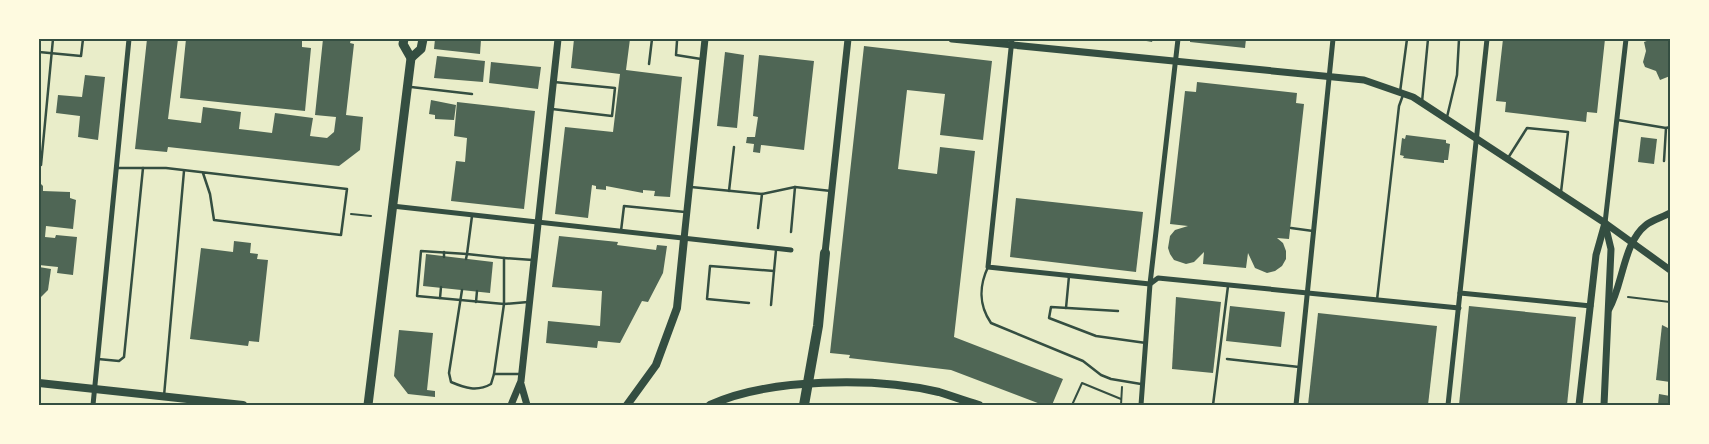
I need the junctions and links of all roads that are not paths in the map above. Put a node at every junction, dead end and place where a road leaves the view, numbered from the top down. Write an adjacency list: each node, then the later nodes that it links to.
1 (53, 39): 21 (lane)
2 (83, 39): 21 (lane)
3 (129, 39): 42 (street)
4 (404, 39): 22 (main road)
5 (422, 39): 22 (main road)
6 (558, 39): 27 (street)
7 (652, 39): 25 (lane)
8 (705, 39): 23 (street)
9 (848, 39): 49 (street)
10 (952, 39): 19 (street)
11 (1178, 39): 24 (street)
12 (1333, 39): 26 (street)
13 (1407, 39): 29 (lane)
14 (1428, 39): 31 (lane)
15 (1459, 39): 33 (lane)
16 (1488, 39): 37 (street)
17 (1626, 39): 34 (street)
18 (677, 40): 23 (lane)
19 (1011, 42): 24 (street); 76 (street)
20 (39, 52): 21 (lane)
21 (52, 54): 41 (lane)
22 (411, 58): 28 (main road)
23 (703, 59): 46 (street)
24 (1175, 61): 26 (street); 80 (street)
25 (649, 64)
26 (1329, 76): 29 (street); 60 (street)
27 (554, 82): 32 (street); 32 (lane)
28 (407, 87): 30 (lane); 52 (main road)
29 (1402, 93): 31 (street); 89 (lane)
30 (472, 94)
31 (1422, 103): 33 (street)
32 (550, 109): 56 (street)
33 (1446, 118): 37 (street)
34 (1617, 120): 36 (lane); 57 (street)
35 (1670, 127): 36 (lane)
36 (1666, 128): 40 (lane)
37 (1477, 138): 39 (street); 86 (street)
38 (734, 147): 48 (lane)
39 (1508, 159): 51 (street); 51 (lane)
40 (1664, 161)
41 (39, 164)
42 (116, 168): 43 (lane); 101 (street)
43 (143, 168): 44 (lane); 101 (lane)
44 (184, 170): 45 (lane); 109 (lane)
45 (203, 173): 45 (lane)
46 (689, 187): 48 (lane); 53 (street)
47 (795, 187): 49 (lane); 50 (lane); 62 (lane)
48 (729, 191): 50 (lane)
49 (832, 191): 68 (street)
50 (762, 194): 58 (lane)
51 (1561, 194): 57 (street)
52 (392, 206): 55 (street); 113 (main road)
53 (687, 212): 61 (lane); 63 (street)
54 (1670, 213): 64 (street)
55 (472, 214): 56 (street); 69 (lane)
56 (538, 223): 61 (street); 75 (street)
57 (1605, 223): 64 (street); 95 (street); 99 (street)
58 (758, 228)
59 (1290, 228): 60 (lane)
60 (1313, 231): 85 (street)
61 (621, 232): 63 (street)
62 (790, 232)
63 (684, 239): 65 (street); 116 (main road)
64 (1632, 244): 77 (street); 99 (street)
65 (776, 248): 66 (street); 78 (lane)
66 (792, 250)
67 (444, 252): 69 (lane); 71 (lane); 87 (lane)
68 (825, 253): 118 (highway)
69 (467, 254): 70 (lane); 73 (lane)
70 (481, 256): 72 (lane); 74 (lane)
71 (444, 257)
72 (504, 258): 75 (lane); 93 (lane)
73 (466, 259)
74 (481, 260)
75 (534, 260): 91 (street)
76 (988, 267): 79 (street); 107 (lane)
77 (1670, 270)
78 (774, 271): 92 (lane); 94 (lane)
79 (1069, 276): 80 (street); 96 (lane)
80 (1150, 284): 81 (street); 100 (street)
81 (1228, 285): 85 (street); 121 (lane)
82 (441, 288): 87 (lane)
83 (462, 290): 88 (lane)
84 (477, 291): 90 (lane)
85 (1307, 293): 89 (street); 103 (street)
86 (1460, 293): 95 (street); 97 (street)
87 (440, 298): 88 (lane)
88 (460, 300): 90 (lane); 104 (lane)
89 (1377, 300): 97 (street)
90 (476, 302): 93 (lane)
91 (530, 302): 93 (lane); 105 (street)
92 (749, 303)
93 (504, 304): 104 (lane)
94 (771, 305)
95 (1591, 306): 124 (street)
96 (1066, 308): 98 (lane); 100 (lane)
97 (1458, 308): 123 (street)
98 (1118, 311)
99 (1608, 312): 125 (street)
100 (1146, 343): 107 (street)
101 (98, 359): 108 (street)
102 (1227, 359): 103 (lane)
103 (1299, 367): 122 (street)
104 (494, 374): 105 (lane)
105 (522, 377): 114 (street); 115 (street)
106 (39, 383): 108 (main road)
107 (1143, 384): 120 (street)
108 (95, 389): 109 (main road); 111 (street)
109 (164, 397): 110 (main road)
110 (174, 402): 112 (main road)
111 (93, 405)
112 (242, 405)
113 (368, 405)
114 (511, 405)
115 (527, 405)
116 (627, 405)
117 (710, 405): 119 (main road)
118 (804, 405)
119 (979, 405)
120 (1141, 405)
121 (1213, 405)
122 (1296, 405)
123 (1448, 405)
124 (1580, 405)
125 (1604, 405)

